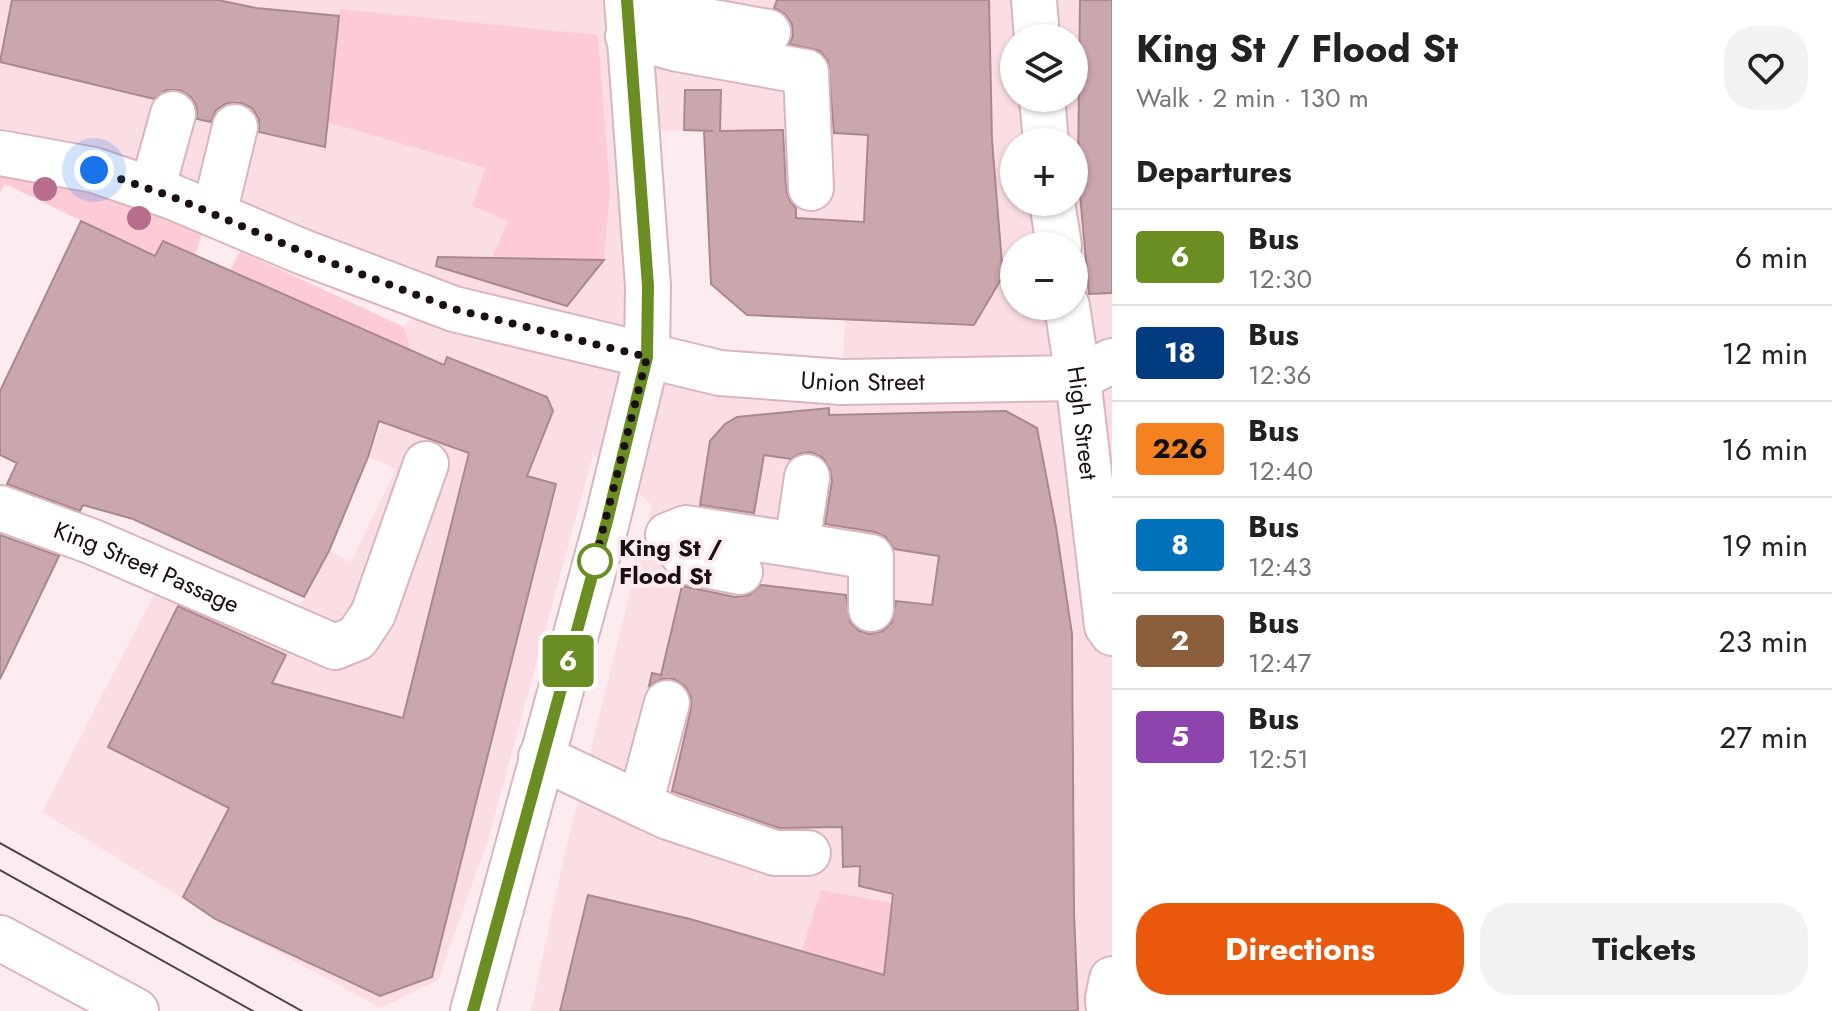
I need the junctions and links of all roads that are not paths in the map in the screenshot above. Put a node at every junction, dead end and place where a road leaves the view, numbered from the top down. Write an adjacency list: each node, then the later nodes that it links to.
1 (1034, 0): 3 (street)
2 (628, 16): 4 (street); 8 (street); 12 (street)
3 (1036, 24)
4 (768, 32)
5 (173, 114): 9 (street)
6 (235, 127): 10 (street)
7 (0, 153): 9 (street, Union Street)
8 (811, 188)
9 (152, 190): 10 (street, Union Street)
10 (214, 214): 12 (street, Union Street)
11 (1073, 320): 13 (street, High Street)
12 (647, 357): 13 (street, Union Street); 17 (street)
13 (1095, 370): 22 (street, High Street)
14 (426, 464): 16 (street, King Street Passage)
15 (807, 477): 19 (street)
16 (0, 508)
17 (607, 521): 18 (street); 24 (street)
18 (668, 535): 19 (street); 20 (street)
19 (797, 545): 21 (street)
20 (740, 572)
21 (871, 609)
22 (1112, 633)
23 (667, 703): 25 (street)
24 (541, 757): 25 (street); 30 (street)
25 (640, 804): 26 (street)
26 (808, 853)
27 (0, 938): 29 (street)
28 (1112, 979): 31 (street)
29 (136, 1011)
30 (473, 1011)
31 (1109, 1011)

